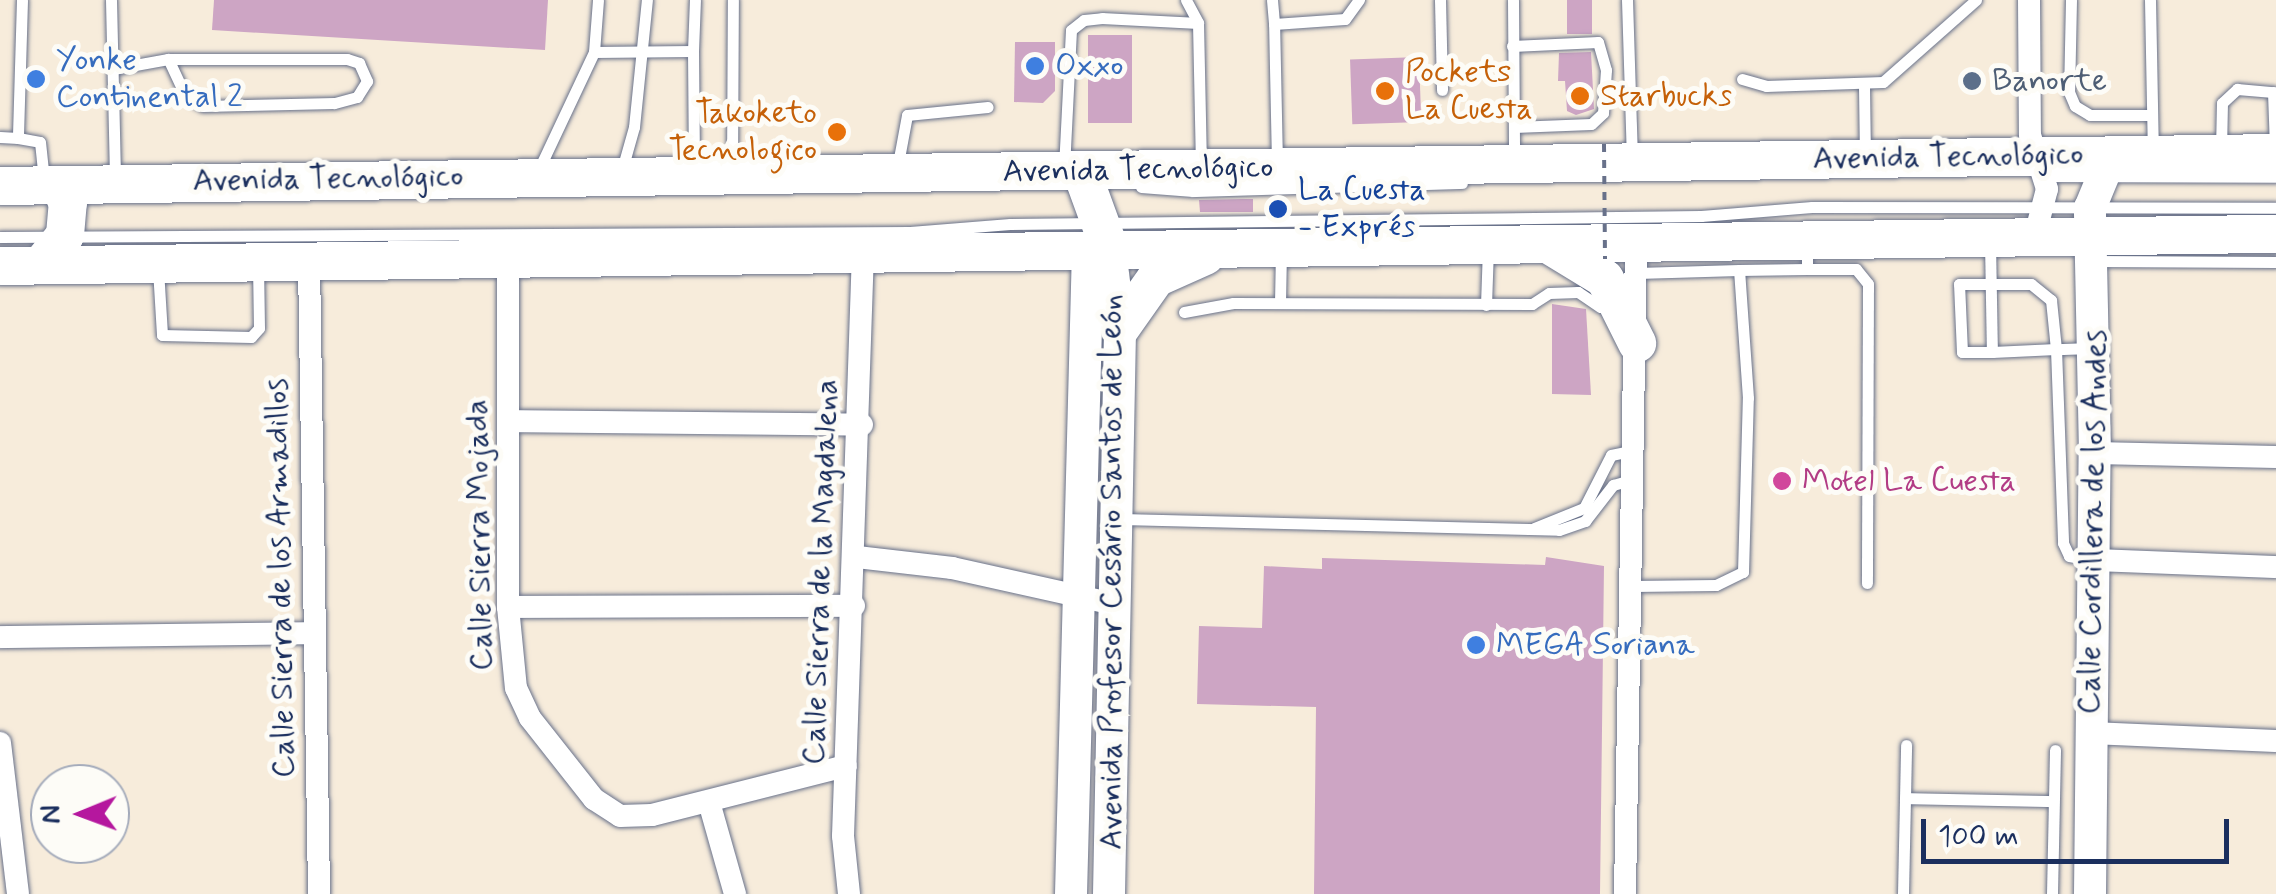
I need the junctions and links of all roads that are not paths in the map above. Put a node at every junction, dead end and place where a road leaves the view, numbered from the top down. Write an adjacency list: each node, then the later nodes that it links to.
1 (22, 0): 31 (lane)
2 (111, 0): 24 (lane)
3 (598, 0): 22 (lane)
4 (647, 0): 20 (lane)
5 (695, 0): 21 (lane)
6 (733, 0): 45 (lane)
7 (1186, 0): 17 (lane)
8 (1272, 0): 18 (lane)
9 (1359, 0): 18 (lane)
10 (1440, 0): 27 (lane)
11 (1512, 0): 19 (lane)
12 (1628, 0): 33 (lane)
13 (1976, 0): 26 (lane)
14 (2030, 0): 39 (street)
15 (2071, 0): 29 (lane)
16 (2150, 0): 29 (lane)
17 (1198, 24): 40 (lane); 47 (lane)
18 (1274, 24): 38 (lane)
19 (1512, 46): 32 (lane); 32 (lane)
20 (644, 50): 21 (lane); 22 (lane); 43 (lane)
21 (693, 51): 44 (lane)
22 (594, 52): 42 (lane)
23 (168, 59): 23 (lane); 24 (lane)
24 (113, 68): 52 (lane)
25 (1742, 79): 26 (lane)
26 (1864, 86): 36 (lane)
27 (1442, 90)
28 (988, 106): 41 (lane)
29 (2152, 115): 35 (lane)
30 (0, 137): 31 (lane)
31 (18, 138): 52 (lane)
32 (1514, 145): 33 (main road, Avenida Tecnológico); 38 (main road, Avenida Tecnológico)
33 (1618, 153): 36 (main road, Avenida Tecnológico)
34 (2222, 154): 35 (main road, Avenida Tecnológico); 37 (main road, Avenida Tecnológico); 37 (lane)
35 (2153, 155): 53 (main road, Avenida Tecnológico)
36 (1865, 158): 39 (main road, Avenida Tecnológico)
37 (2276, 161): 53 (lane)
38 (1277, 168): 40 (main road, Avenida Tecnológico)
39 (2033, 169): 53 (main road, Avenida Tecnológico); 55 (street)
40 (1201, 170): 47 (main road, Avenida Tecnológico)
41 (897, 173): 45 (main road, Avenida Tecnológico); 47 (main road, Avenida Tecnológico)
42 (536, 174): 43 (main road, Avenida Tecnológico); 52 (main road, Avenida Tecnológico)
43 (620, 174): 44 (main road, Avenida Tecnológico)
44 (694, 174): 45 (main road, Avenida Tecnológico)
45 (733, 175)
46 (1899, 175): 47 (lane)
47 (1078, 177): 49 (lane); 59 (main road)
48 (0, 186): 52 (main road, Avenida Tecnológico)
49 (404, 197)
50 (325, 198): 51 (lane)
51 (345, 198)
52 (70, 199): 57 (lane); 59 (lane); 72 (main road)
53 (2097, 208): 54 (lane); 55 (main road, Avenida Tecnológico); 56 (main road, Avenida Tecnológico); 70 (lane); 82 (street, Calle Cordillera de los Andes)
54 (2276, 208)
55 (2039, 221): 58 (main road, Avenida Tecnológico); 59 (lane)
56 (2276, 234)
57 (0, 237)
58 (1990, 237): 65 (main road, Avenida Tecnológico); 75 (lane)
59 (1101, 242): 63 (main road, Avenida Tecnológico); 64 (main road, Avenida Tecnológico); 80 (street, Avenida Profesor Cesário Santos de León); 91 (street, Avenida Profesor Cesário Santos de León)
60 (1488, 244): 61 (main road, Avenida Tecnológico); 62 (main road, Avenida Tecnológico); 77 (lane)
61 (1549, 245): 67 (main road, Avenida Tecnológico); 81 (main road)
62 (1281, 249): 63 (main road, Avenida Tecnológico); 76 (lane)
63 (1218, 250): 80 (main road)
64 (863, 252): 66 (main road, Avenida Tecnológico); 86 (street, Calle Sierra de la Magdalena)
65 (1807, 253): 67 (main road, Avenida Tecnológico); 74 (lane); 97 (lane)
66 (508, 258): 69 (main road, Avenida Tecnológico); 85 (street, Calle Sierra Mojada)
67 (1626, 258): 74 (lane); 81 (street)
68 (258, 262): 69 (main road, Avenida Tecnológico); 71 (main road, Avenida Tecnológico); 71 (lane)
69 (309, 262): 103 (street, Calle Sierra de los Armadillos)
70 (2276, 262)
71 (158, 264): 72 (main road, Avenida Tecnológico)
72 (42, 265): 73 (main road, Avenida Tecnológico)
73 (0, 266)
74 (1739, 270): 98 (lane)
75 (1990, 281): 83 (lane); 84 (lane); 84 (lane)
76 (1280, 304): 77 (lane); 79 (lane)
77 (1486, 305): 78 (lane)
78 (1600, 307)
79 (1184, 312)
80 (1120, 329): 92 (street, Avenida Profesor Cesário Santos de León)
81 (1637, 343): 87 (street)
82 (2095, 348): 83 (lane); 88 (street, Calle Cordillera de los Andes)
83 (2056, 349): 84 (lane); 95 (lane)
84 (1992, 352)
85 (508, 421): 86 (street); 102 (street, Calle Sierra Mojada)
86 (862, 425): 94 (street, Calle Sierra de la Magdalena)
87 (1634, 450): 90 (street); 93 (lane)
88 (2096, 453): 89 (street); 95 (street, Calle Cordillera de los Andes)
89 (2276, 457)
90 (1634, 479): 93 (lane); 98 (street)
91 (1082, 518): 92 (lane); 99 (street, Avenida Profesor Cesário Santos de León)
92 (1117, 518): 93 (lane); 100 (street, Avenida Profesor Cesário Santos de León)
93 (1530, 529)
94 (858, 557): 99 (street); 101 (street, Calle Sierra de la Magdalena)
95 (2094, 560): 96 (street); 105 (street, Calle Cordillera de los Andes)
96 (2276, 568)
97 (1866, 583)
98 (1633, 586): 120 (street)
99 (1078, 601): 100 (street); 118 (street, Avenida Profesor Cesário Santos de León)
100 (1114, 604): 119 (street, Avenida Profesor Cesário Santos de León)
101 (854, 606): 102 (street); 110 (street, Calle Sierra de la Magdalena)
102 (508, 607): 113 (street, Calle Sierra Mojada)
103 (314, 633): 104 (street); 115 (street, Calle Sierra de los Armadillos)
104 (0, 637)
105 (2091, 733): 106 (street); 123 (street, Calle Cordillera de los Andes)
106 (2276, 741)
107 (0, 743): 114 (street)
108 (1906, 744): 111 (lane)
109 (2056, 750): 112 (lane)
110 (846, 766): 113 (street); 117 (street, Calle Sierra de la Magdalena)
111 (1905, 798): 112 (lane); 121 (lane)
112 (2053, 801): 122 (lane)
113 (709, 802): 116 (street)
114 (18, 894)
115 (319, 894)
116 (735, 894)
117 (849, 894)
118 (1070, 894)
119 (1109, 894)
120 (1624, 894)
121 (1903, 894)
122 (2052, 894)
123 (2090, 894)

